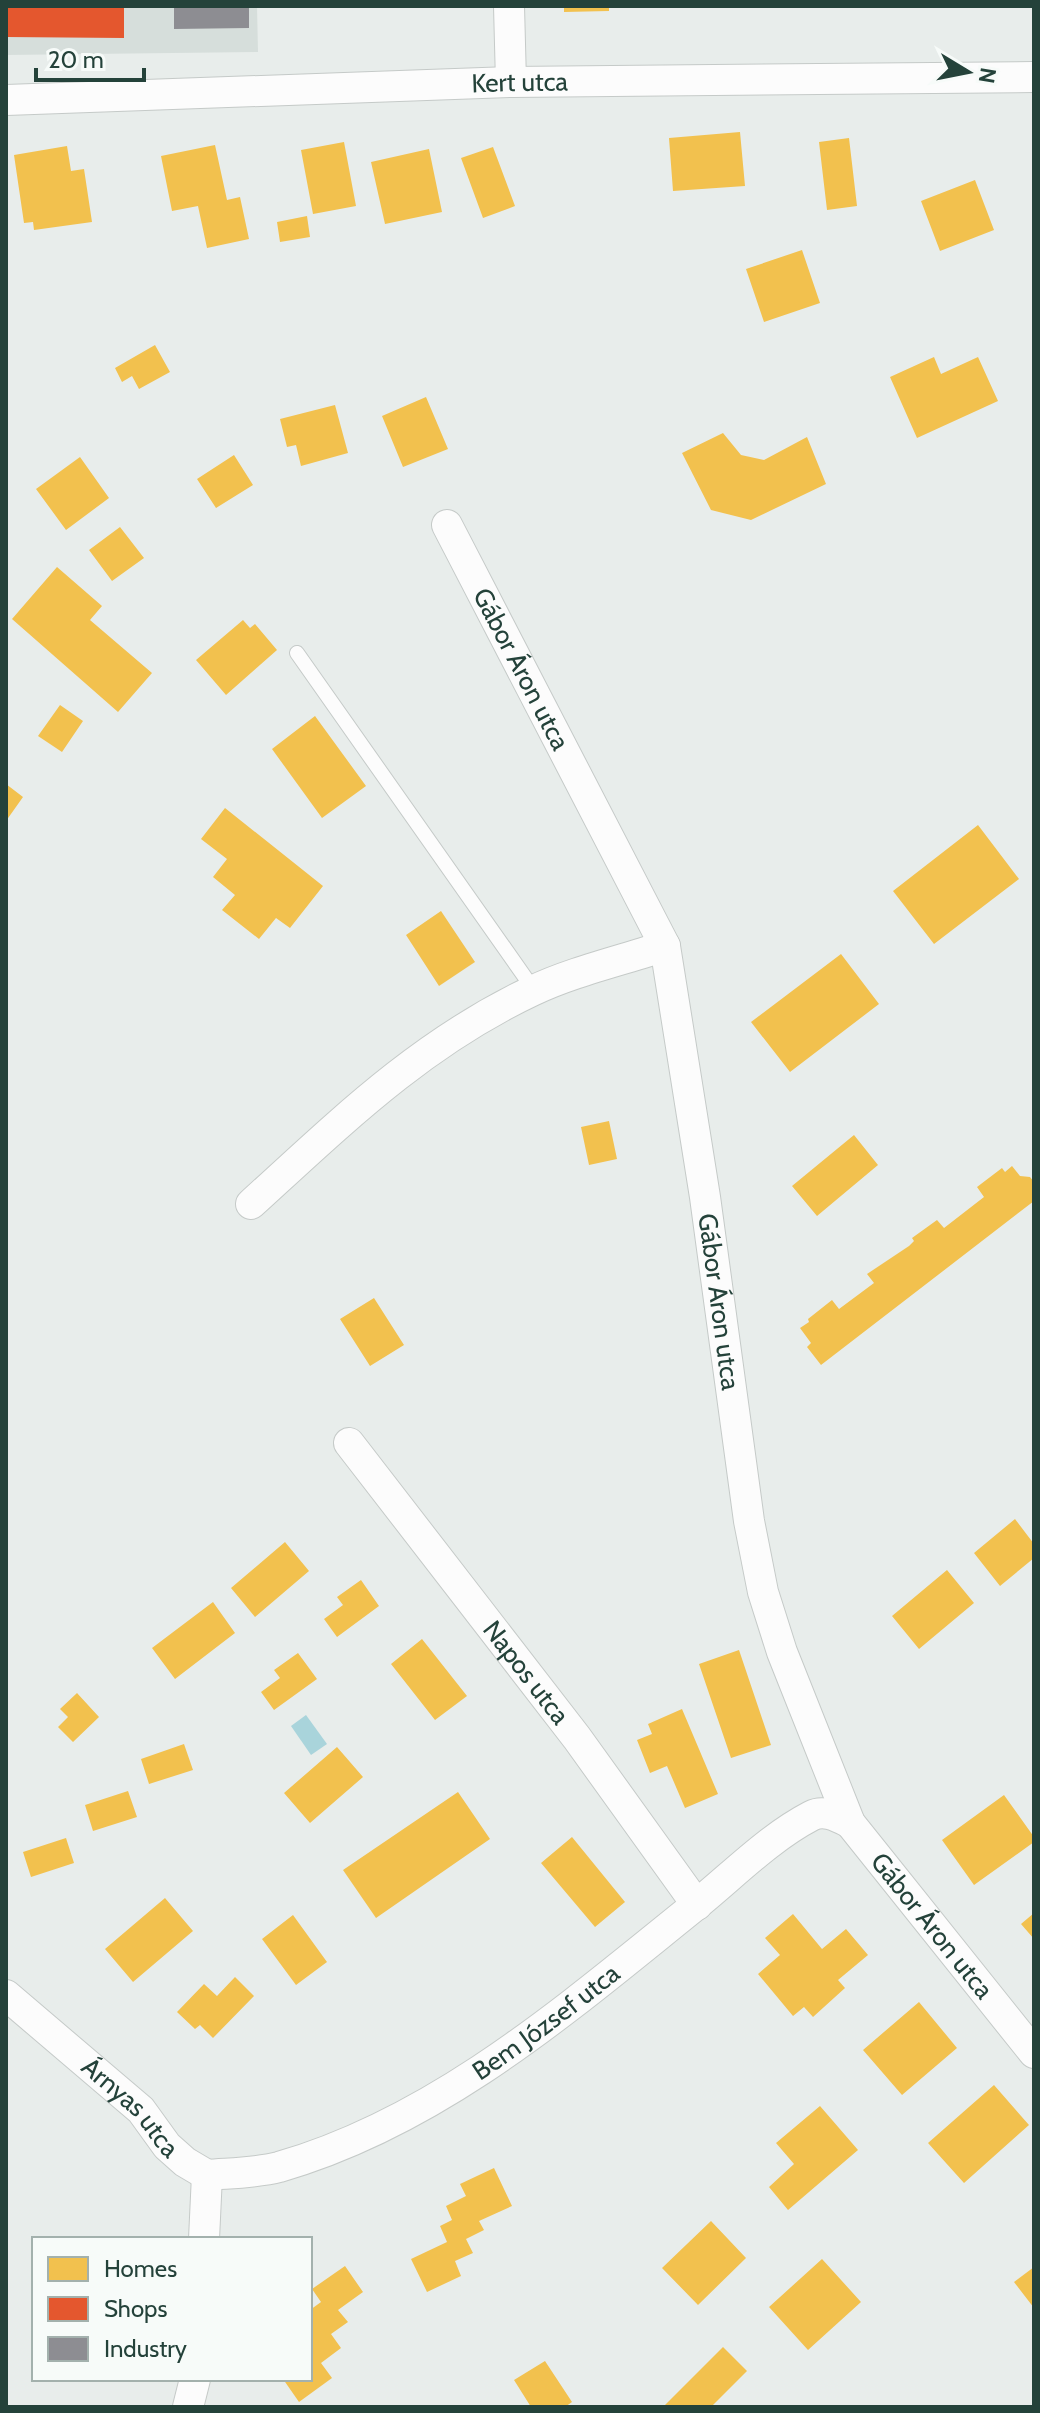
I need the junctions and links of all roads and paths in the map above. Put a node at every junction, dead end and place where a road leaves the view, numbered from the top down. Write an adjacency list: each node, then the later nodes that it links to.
1 (509, 6): 3 (street)
2 (1034, 77): 3 (street, Kert utca)
3 (511, 82): 4 (street, Kert utca)
4 (6, 100)
5 (447, 525): 7 (street, Gábor Áron utca)
6 (297, 653): 8 (lane)
7 (665, 946): 8 (street); 11 (street, Gábor Áron utca)
8 (534, 990): 9 (street)
9 (251, 1204)
10 (349, 1443): 12 (street, Napos utca)
11 (850, 1823): 12 (street, Bem József utca); 14 (street, Gábor Áron utca)
12 (697, 1905): 15 (street, Bem József utca)
13 (6, 1995): 15 (street, Árnyas utca)
14 (1034, 2053)
15 (207, 2175): 16 (street, Árnyas utca)
16 (204, 2237)
17 (194, 2381): 18 (street)
18 (188, 2407)

